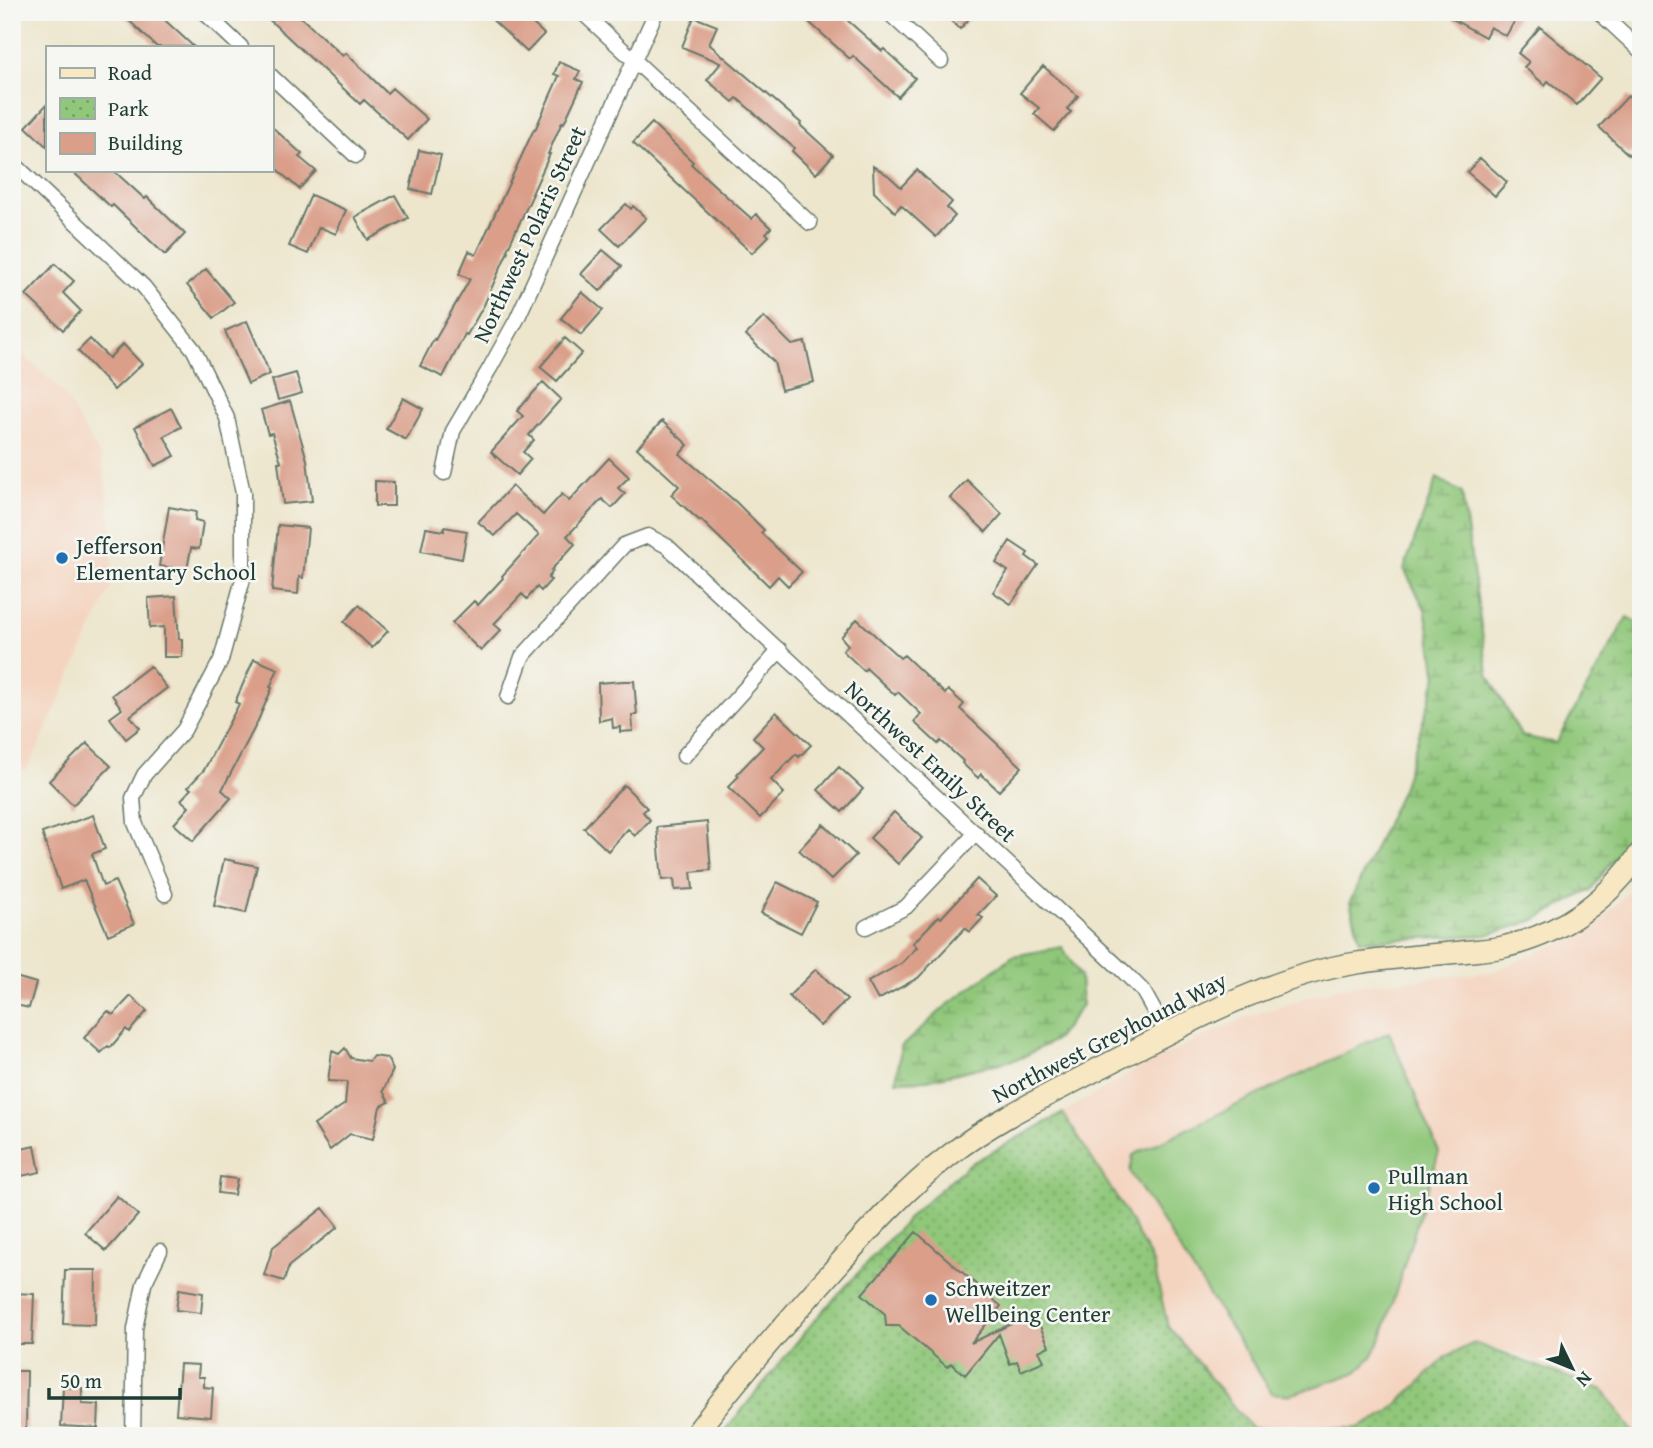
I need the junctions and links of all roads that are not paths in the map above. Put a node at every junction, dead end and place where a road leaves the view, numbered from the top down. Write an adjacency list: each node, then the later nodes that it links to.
1 (204, 12): 6 (street)
2 (582, 12): 8 (street)
3 (656, 12): 8 (street, Northwest Polaris Street)
4 (888, 12): 9 (street)
5 (1599, 12): 7 (street)
6 (240, 46)
7 (1641, 51)
8 (635, 60): 13 (street); 14 (street, Northwest Polaris Street)
9 (941, 61)
10 (273, 78): 11 (street)
11 (356, 156)
12 (12, 162): 20 (street)
13 (810, 223)
14 (444, 473)
15 (780, 650): 16 (street, Northwest Emily Street); 17 (street); 18 (street, Northwest Emily Street)
16 (508, 696)
17 (684, 756)
18 (976, 833): 21 (street); 22 (street, Northwest Emily Street)
19 (1641, 852): 22 (street, Northwest Greyhound Way)
20 (165, 894)
21 (866, 927)
22 (1167, 1034): 25 (street, Northwest Greyhound Way)
23 (160, 1251): 24 (street)
24 (133, 1436)
25 (694, 1436)

